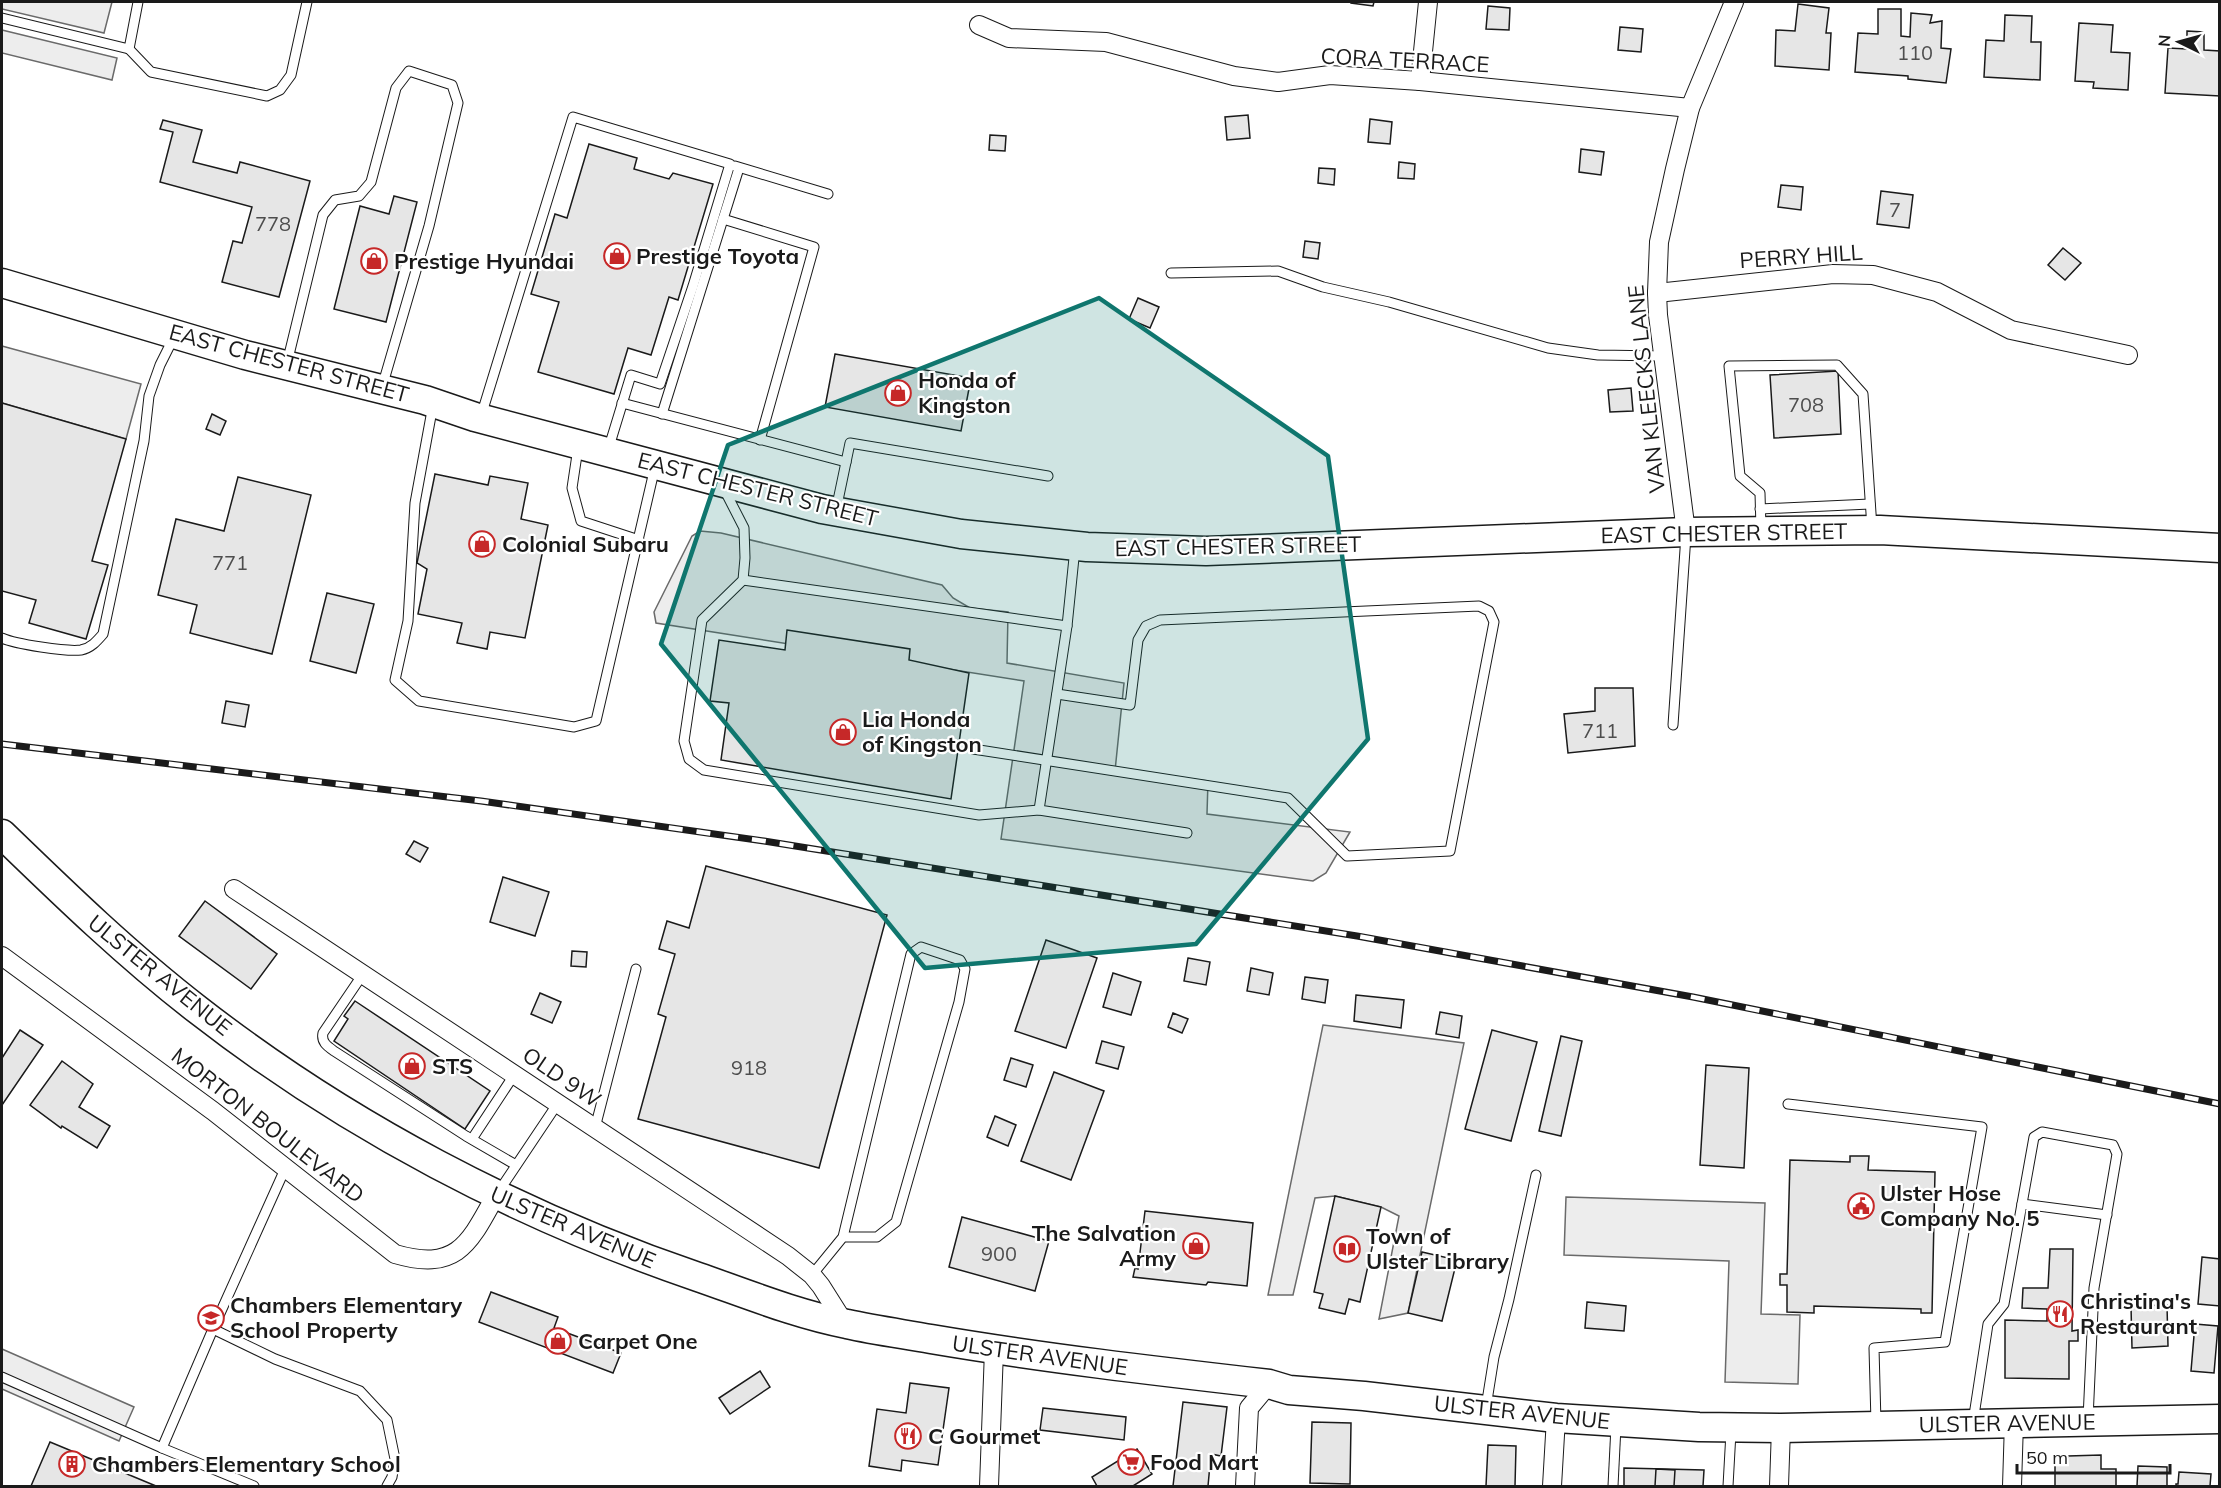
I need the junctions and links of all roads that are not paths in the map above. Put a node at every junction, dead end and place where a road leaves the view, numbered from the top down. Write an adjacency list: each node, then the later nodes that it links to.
1 (138, 2): 7 (lane)
2 (308, 2): 7 (lane)
3 (1428, 2): 8 (street)
4 (1734, 2): 9 (street, VAN KLEECKS LANE)
5 (2, 18): 7 (lane)
6 (979, 25): 8 (street, CORA TERRACE)
7 (129, 48)
8 (1420, 81): 9 (street, CORA TERRACE)
9 (1690, 108): 15 (street, VAN KLEECKS LANE)
10 (735, 166): 11 (lane); 12 (lane); 22 (lane); 24 (lane)
11 (828, 194)
12 (723, 219): 23 (lane); 25 (lane)
13 (1171, 273): 18 (lane)
14 (2, 283): 16 (main road, EAST CHESTER STREET)
15 (1657, 293): 17 (street, PERRY HILL); 18 (street, VAN KLEECKS LANE)
16 (175, 334): 19 (main road, EAST CHESTER STREET); 41 (lane)
17 (2128, 355)
18 (1663, 356): 35 (street, VAN KLEECKS LANE)
19 (287, 366): 20 (main road, EAST CHESTER STREET); 20 (lane)
20 (381, 389): 21 (main road, EAST CHESTER STREET)
21 (433, 403): 24 (main road, EAST CHESTER STREET); 36 (lane)
22 (622, 403): 23 (lane); 27 (lane)
23 (662, 414): 25 (lane)
24 (480, 418): 26 (main road, EAST CHESTER STREET)
25 (760, 440): 28 (lane)
26 (578, 445): 27 (main road, EAST CHESTER STREET); 36 (lane)
27 (607, 452): 29 (main road, EAST CHESTER STREET)
28 (846, 462): 30 (lane); 32 (lane)
29 (656, 465): 31 (main road, EAST CHESTER STREET); 36 (lane)
30 (1048, 476)
31 (721, 483): 32 (main road, EAST CHESTER STREET); 39 (lane)
32 (836, 512): 37 (main road, EAST CHESTER STREET)
33 (1871, 517): 34 (main road, EAST CHESTER STREET); 34 (lane); 38 (main road, EAST CHESTER STREET)
34 (1761, 520): 35 (main road, EAST CHESTER STREET)
35 (1686, 532): 37 (main road, EAST CHESTER STREET); 43 (lane)
36 (639, 540)
37 (1076, 546): 40 (lane)
38 (2220, 548)
39 (743, 580): 40 (lane); 46 (lane)
40 (1067, 626): 42 (lane)
41 (2, 638)
42 (1057, 694): 45 (lane); 45 (lane)
43 (1673, 725)
44 (973, 749): 45 (lane)
45 (1047, 760): 46 (lane)
46 (1039, 810): 47 (lane)
47 (1187, 833)
48 (2, 834): 61 (main road, ULSTER AVENUE)
49 (234, 889): 52 (street, OLD 9W)
50 (2, 958): 59 (street, MORTON BOULEVARD)
51 (636, 969): 56 (lane)
52 (363, 974): 53 (street, OLD 9W); 57 (lane)
53 (514, 1075): 54 (street, OLD 9W); 57 (lane)
54 (558, 1103): 56 (street, OLD 9W); 58 (lane)
55 (1788, 1104): 78 (lane)
56 (595, 1128): 65 (street, OLD 9W)
57 (472, 1139): 58 (lane)
58 (516, 1165): 61 (lane)
59 (285, 1168): 61 (street, MORTON BOULEVARD); 67 (lane)
60 (1536, 1175): 71 (lane)
61 (496, 1195): 66 (main road, ULSTER AVENUE)
62 (2022, 1204): 63 (lane); 63 (lane); 77 (lane)
63 (2107, 1215): 74 (lane)
64 (843, 1237): 64 (lane); 65 (lane)
65 (812, 1275): 66 (street, OLD 9W)
66 (845, 1324): 68 (main road, ULSTER AVENUE)
67 (213, 1329): 81 (lane); 83 (lane)
68 (994, 1350): 70 (main road, ULSTER AVENUE); 84 (street)
69 (2, 1377): 81 (lane)
70 (1269, 1384): 71 (main road, ULSTER AVENUE); 85 (street)
71 (1486, 1410): 72 (main road, ULSTER AVENUE)
72 (1556, 1418): 75 (main road, ULSTER AVENUE); 86 (street)
73 (2220, 1419): 74 (main road, ULSTER AVENUE)
74 (2088, 1421): 76 (main road, ULSTER AVENUE)
75 (1616, 1422): 79 (main road, ULSTER AVENUE); 87 (lane)
76 (2014, 1422): 77 (main road, ULSTER AVENUE); 90 (street)
77 (1973, 1423): 78 (main road, ULSTER AVENUE)
78 (1876, 1425): 80 (main road, ULSTER AVENUE)
79 (1731, 1427): 80 (main road, ULSTER AVENUE); 88 (lane)
80 (1781, 1428): 89 (street)
81 (162, 1448): 82 (lane)
82 (254, 1486)
83 (387, 1486)
84 (989, 1486)
85 (1245, 1486)
86 (1552, 1486)
87 (1613, 1486)
88 (1728, 1486)
89 (1779, 1486)
90 (2012, 1486)

